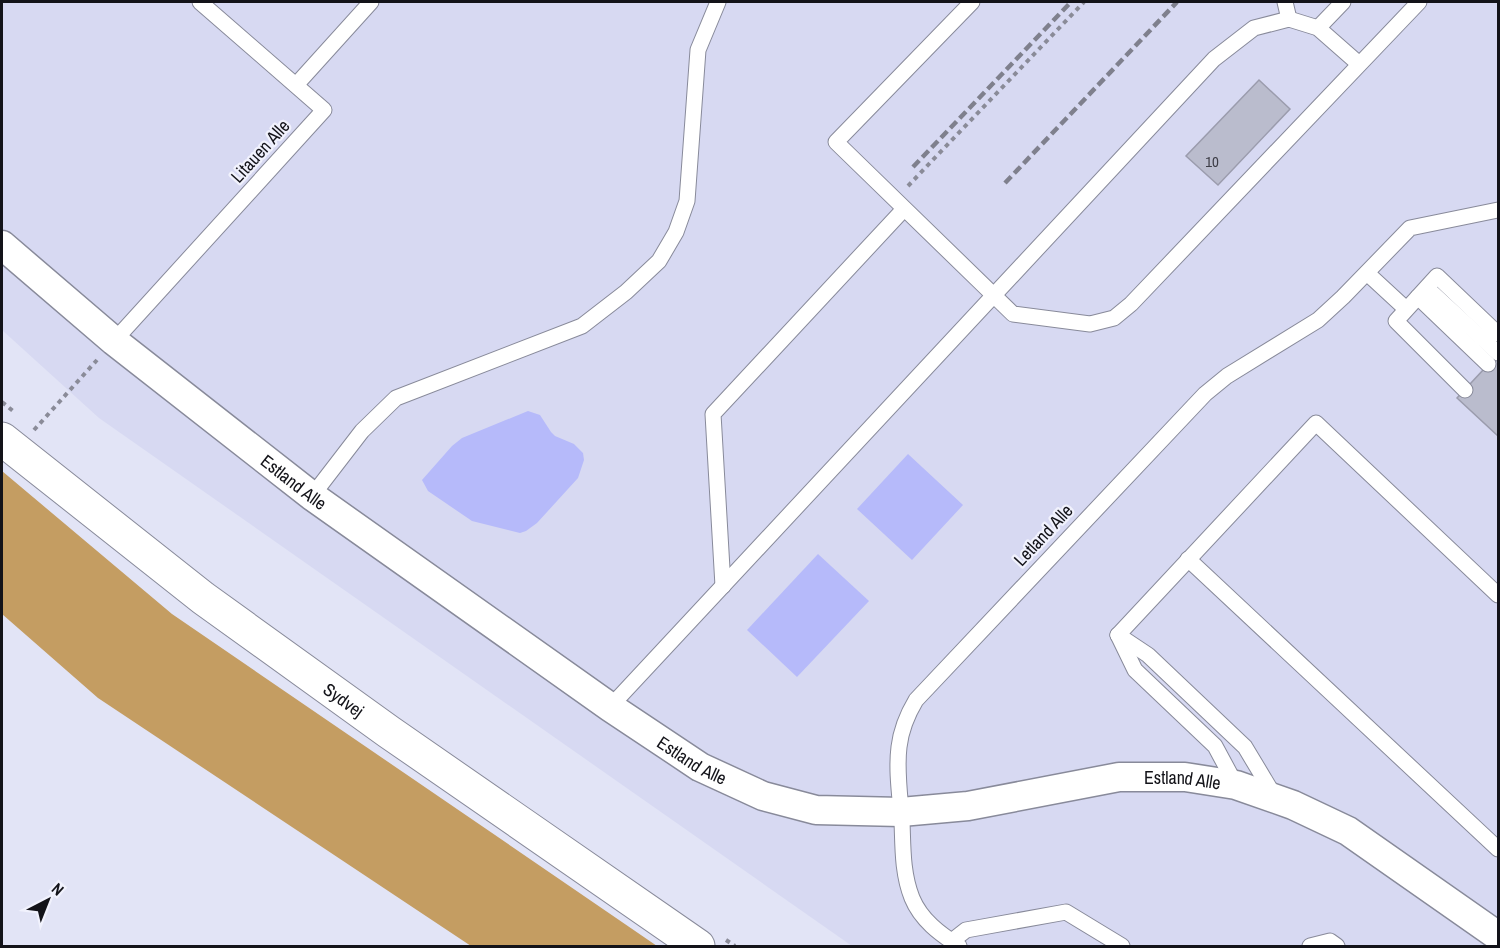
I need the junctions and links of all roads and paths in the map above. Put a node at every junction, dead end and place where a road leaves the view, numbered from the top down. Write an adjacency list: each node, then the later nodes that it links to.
1 (200, 2): 12 (lane, Litauen Alle)
2 (371, 2): 12 (lane)
3 (718, 2): 25 (lane)
4 (972, 2): 13 (lane)
5 (1084, 2): 13 (path)
6 (1285, 2): 9 (lane)
7 (1343, 2): 10 (lane)
8 (1419, 2): 11 (lane)
9 (1289, 19): 10 (lane); 18 (lane)
10 (1318, 28): 11 (lane)
11 (1359, 64): 18 (lane)
12 (296, 86): 21 (lane, Litauen Alle)
13 (900, 204): 18 (lane); 27 (lane)
14 (1498, 210): 16 (lane, Letland Alle)
15 (2, 245): 21 (street, Estland Alle)
16 (1367, 273): 19 (lane); 33 (lane, Letland Alle)
17 (1423, 292): 19 (lane); 20 (lane); 22 (lane)
18 (993, 295): 27 (lane)
19 (1406, 309): 23 (lane)
20 (1498, 334)
21 (114, 341): 24 (path); 25 (street, Estland Alle)
22 (1493, 359)
23 (1465, 390)
24 (16, 436): 37 (main road, Sydvej)
25 (312, 496): 30 (street, Estland Alle)
26 (1188, 559): 28 (lane); 29 (lane); 34 (lane)
27 (723, 586): 30 (lane)
28 (1498, 595)
29 (1118, 634): 31 (lane); 32 (lane)
30 (610, 707): 33 (street, Estland Alle)
31 (1236, 785): 32 (street, Estland Alle); 33 (street, Estland Alle)
32 (1276, 798): 35 (street, Estland Alle)
33 (901, 812): 36 (lane, Letland Alle)
34 (1498, 849)
35 (1498, 936)
36 (955, 944): 38 (lane)
37 (699, 946)
38 (1122, 946)
39 (1310, 946): 40 (lane)
40 (1337, 946)

